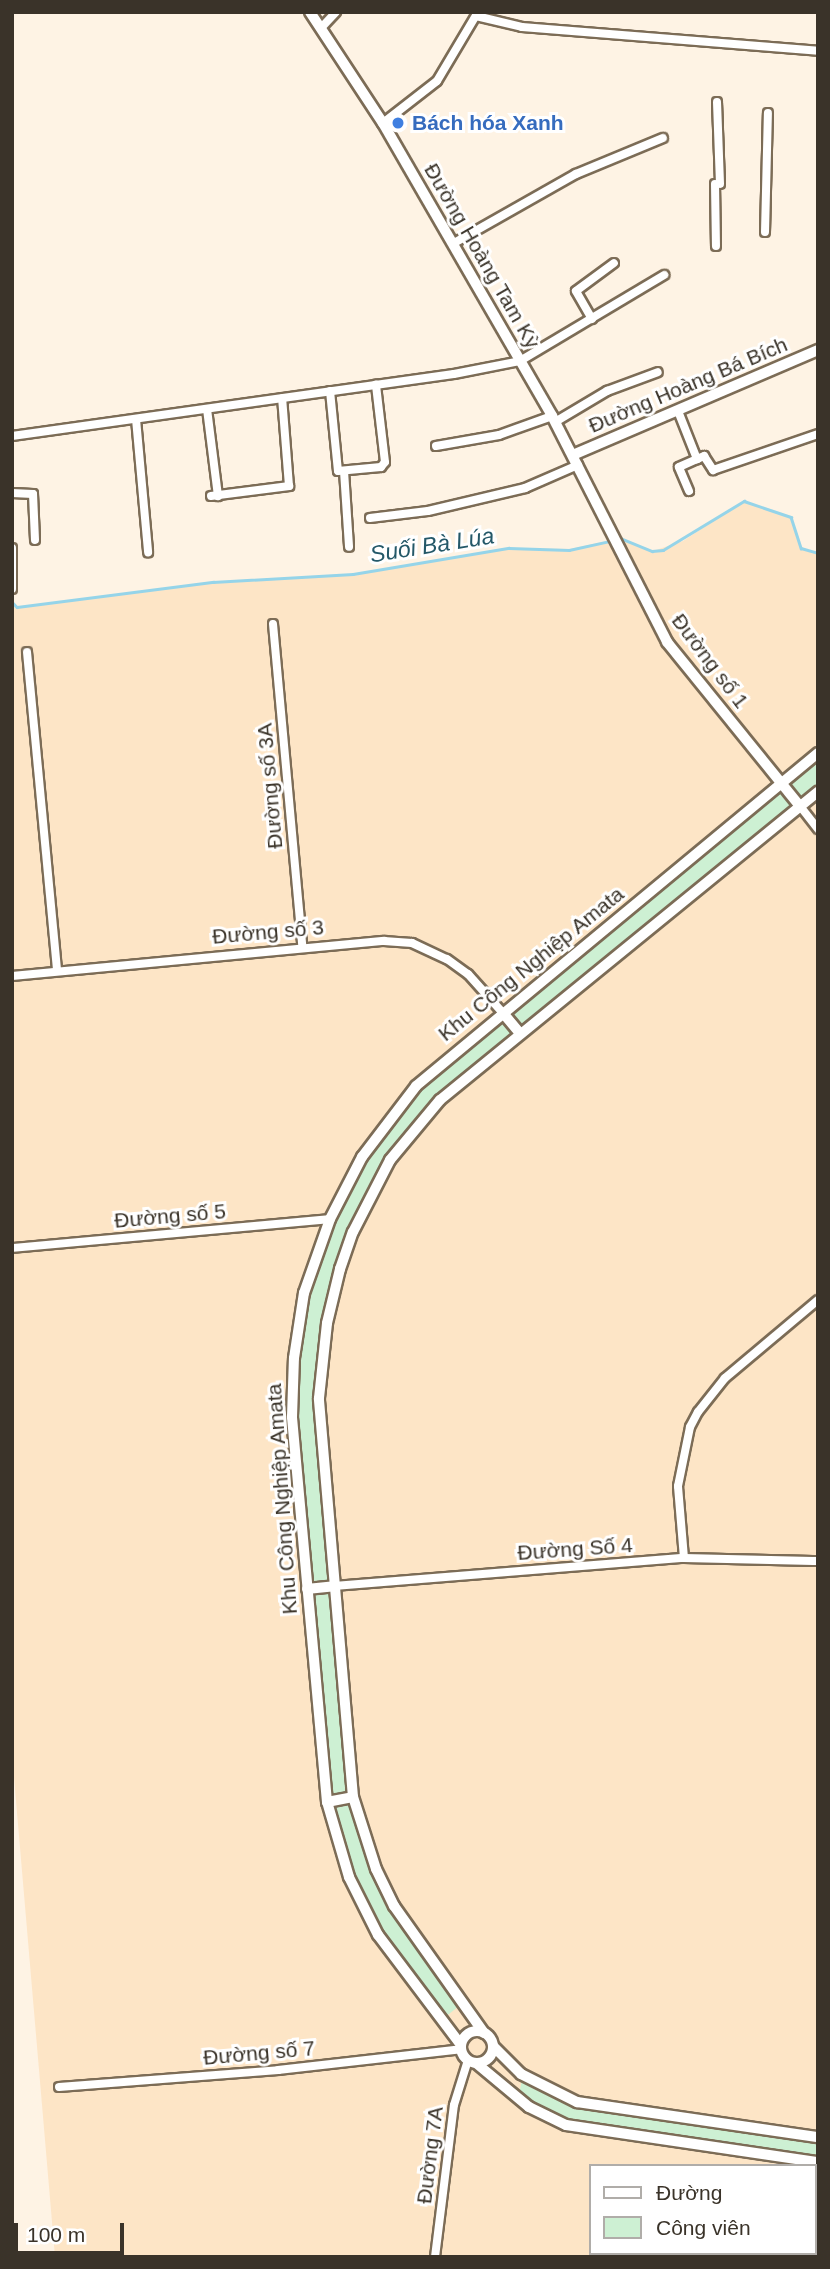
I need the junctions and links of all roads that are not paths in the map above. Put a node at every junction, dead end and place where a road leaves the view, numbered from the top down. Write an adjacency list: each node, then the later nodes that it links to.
1 (310, 12): 4 (street, Đường Hoàng Tam Kỳ)
2 (336, 12): 4 (street)
3 (477, 14): 5 (street); 8 (street)
4 (321, 28): 8 (street, Đường Hoàng Tam Kỳ)
5 (818, 51)
6 (717, 102): 12 (street)
7 (768, 113): 10 (street)
8 (383, 124): 11 (street, Đường Hoàng Tam Kỳ)
9 (663, 138): 11 (street)
10 (765, 232)
11 (454, 243): 17 (street, Đường Hoàng Tam Kỳ)
12 (716, 246)
13 (614, 263): 15 (street)
14 (664, 275): 15 (street)
15 (592, 319): 17 (street)
16 (818, 350): 23 (street, Đường Hoàng Bá Bích)
17 (520, 361): 19 (street); 25 (street, Đường Hoàng Tam Kỳ)
18 (658, 372): 25 (street)
19 (376, 385): 20 (street); 31 (street)
20 (330, 391): 21 (street); 31 (street)
21 (282, 398): 22 (street); 22 (street)
22 (207, 409): 24 (street)
23 (678, 411): 29 (street); 30 (street, Đường Hoàng Bá Bích)
24 (136, 419): 27 (street); 39 (street)
25 (553, 419): 28 (street); 30 (street, Đường Hoàng Tam Kỳ)
26 (818, 434): 29 (street)
27 (12, 436)
28 (436, 446)
29 (697, 459): 32 (street)
30 (576, 460): 34 (street); 35 (street, Đường Hoàng Tam Kỳ)
31 (344, 471): 37 (street)
32 (689, 491)
33 (12, 493): 36 (street)
34 (370, 518)
35 (608, 527): 44 (street, Đường số 1)
36 (35, 540)
37 (349, 547)
38 (12, 548): 40 (street)
39 (148, 552)
40 (12, 589)
41 (273, 624): 48 (street, Đường số 3A)
42 (27, 652): 49 (street)
43 (818, 753): 44 (street, Khu Công Nghiệp Amata)
44 (780, 784): 46 (street, Đường số 1); 51 (street, Khu Công Nghiệp Amata)
45 (818, 792): 46 (street, Khu Công Nghiệp Amata)
46 (800, 806): 47 (street); 52 (street, Khu Công Nghiệp Amata)
47 (818, 829)
48 (302, 945): 49 (street, Đường số 3); 51 (street, Đường số 3)
49 (57, 970): 50 (street, Đường số 3)
50 (12, 975)
51 (503, 1013): 52 (street); 53 (street, Khu Công Nghiệp Amata)
52 (520, 1033): 58 (street, Khu Công Nghiệp Amata)
53 (330, 1219): 54 (street, Đường số 5); 59 (street, Khu Công Nghiệp Amata)
54 (12, 1248)
55 (818, 1300): 56 (street)
56 (684, 1558): 57 (street, Đường Số 4); 58 (street, Đường Số 4)
57 (818, 1561)
58 (334, 1586): 59 (street); 60 (street, Khu Công Nghiệp Amata)
59 (307, 1589): 61 (street, Khu Công Nghiệp Amata)
60 (353, 1797): 61 (street); 62 (street, Khu Công Nghiệp Amata)
61 (327, 1802): 64 (street, Khu Công Nghiệp Amata)
62 (484, 2033): 63 (street, Khu Công Nghiệp Amata); 64 (street)
63 (493, 2046): 64 (street); 66 (street)
64 (467, 2054): 65 (street, Đường số 7); 67 (street, Khu Công Nghiệp Amata); 68 (street, Đường 7A)
65 (59, 2087)
66 (818, 2137)
67 (818, 2162)
68 (435, 2257)

